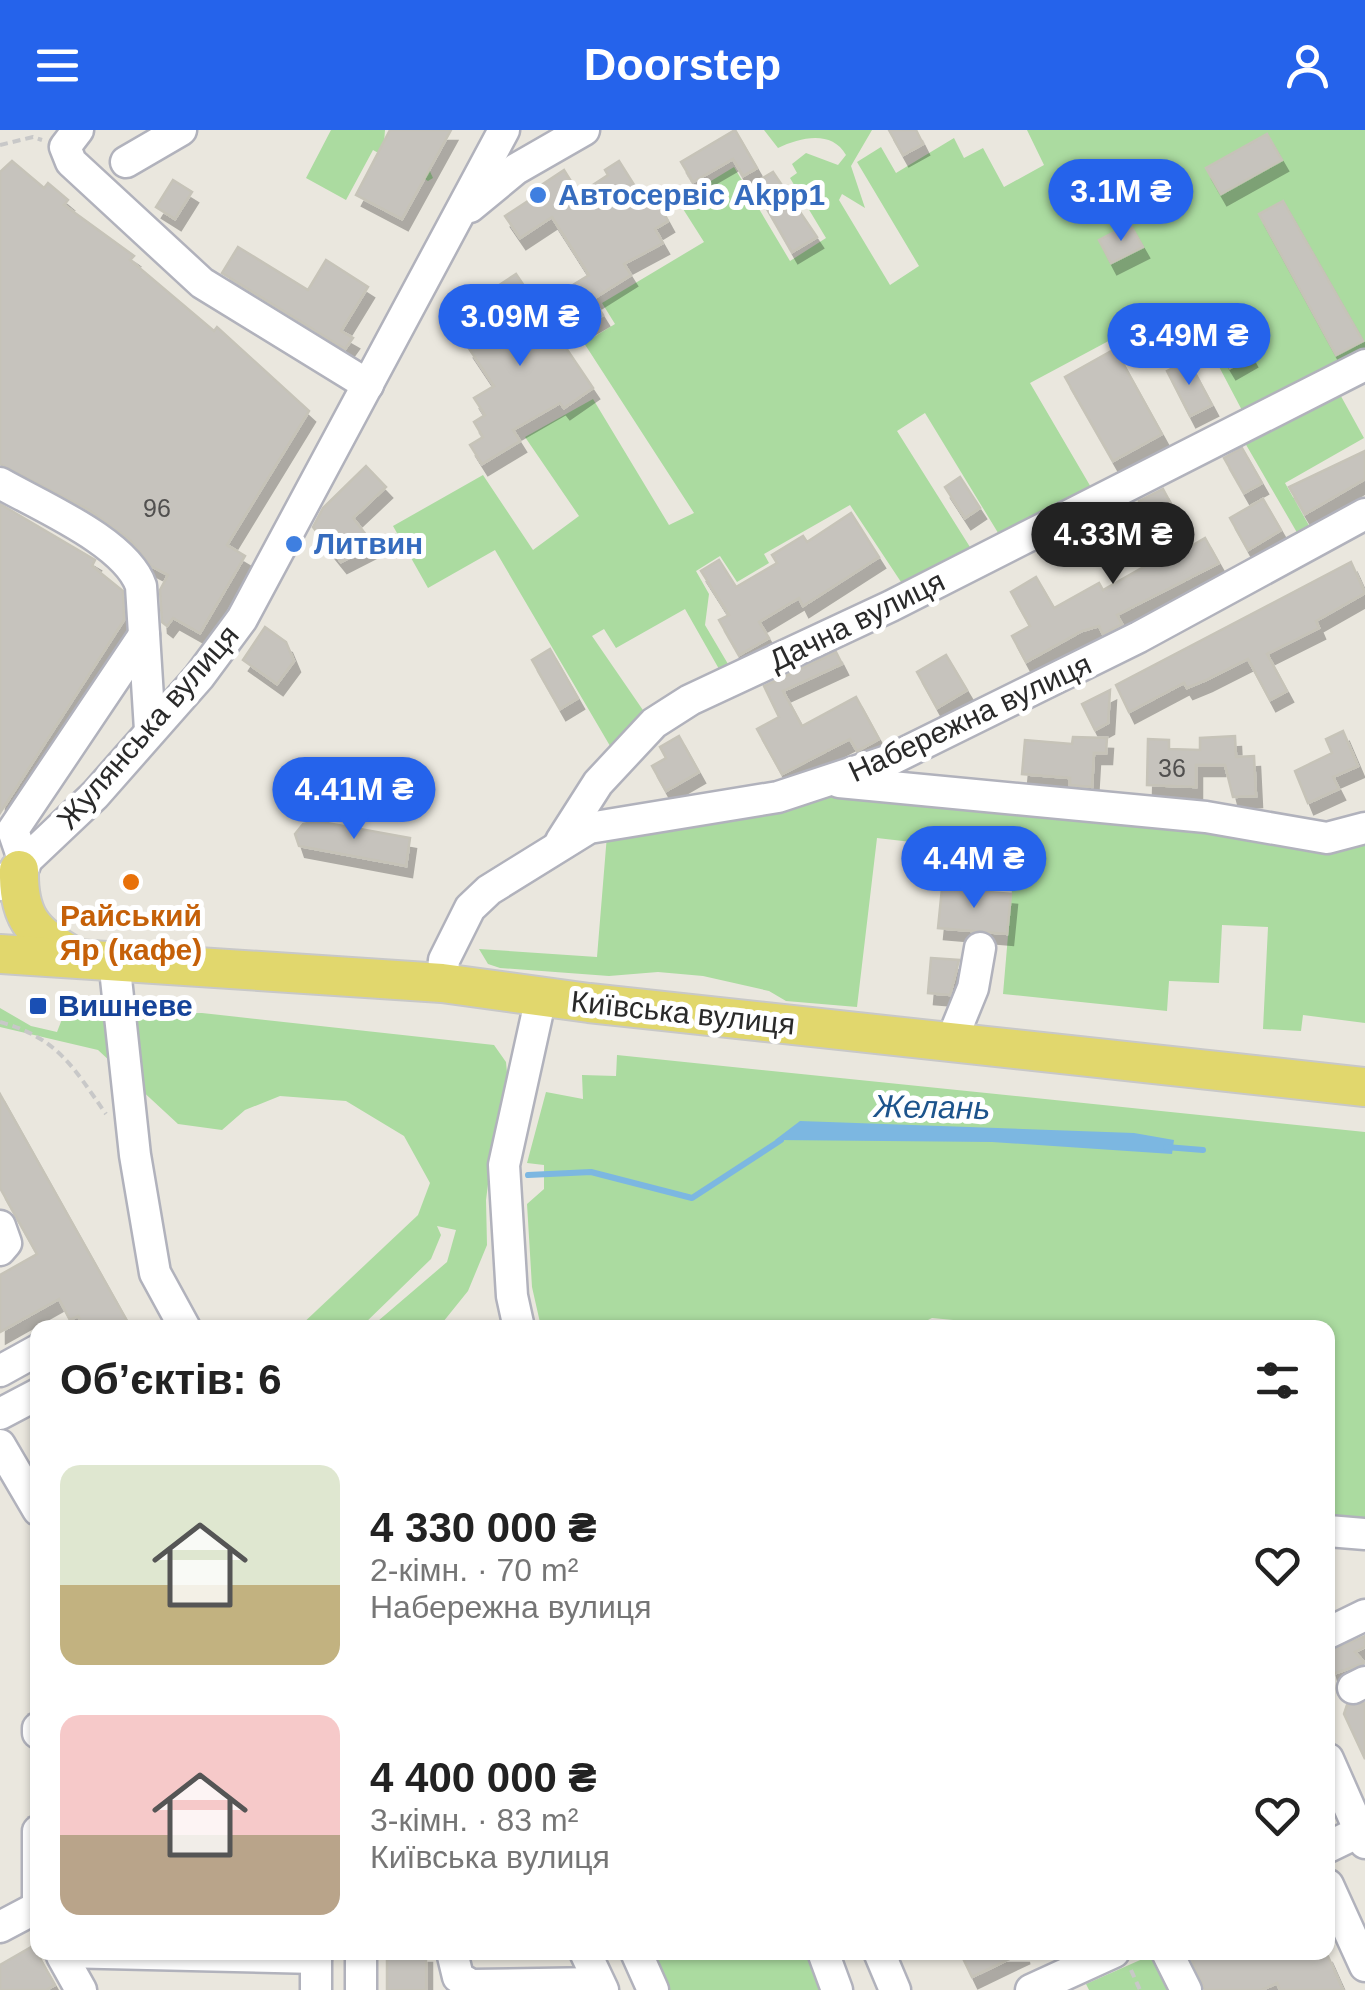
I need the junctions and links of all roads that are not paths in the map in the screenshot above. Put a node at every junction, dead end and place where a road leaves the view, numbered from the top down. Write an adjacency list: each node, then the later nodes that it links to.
1 (181, 130): 5 (street)
2 (504, 130): 6 (street, Жулянська вулиця)
3 (584, 130): 6 (street)
4 (72, 138): 8 (street)
5 (131, 148)
6 (458, 220): 8 (street, Жулянська вулиця)
7 (1365, 365): 15 (street, Дачна вулиця)
8 (368, 385): 12 (street, Жулянська вулиця)
9 (0, 482): 11 (street)
10 (1365, 514): 13 (street, Набережна вулиця)
11 (144, 635): 12 (street); 16 (street)
12 (150, 730): 16 (street, Жулянська вулиця)
13 (836, 782): 14 (street); 15 (street, Набережна вулиця)
14 (1365, 828)
15 (556, 850): 21 (street, Набережна вулиця)
16 (15, 873): 19 (main road)
17 (980, 948): 23 (street)
18 (0, 954): 19 (main road, Київська вулиця)
19 (71, 955): 20 (main road, Київська вулиця)
20 (114, 960): 21 (main road, Київська вулиця); 27 (street)
21 (442, 982): 22 (main road, Київська вулиця)
22 (541, 997): 23 (main road, Київська вулиця); 28 (street)
23 (951, 1042): 24 (main road, Київська вулиця)
24 (1365, 1087)
25 (0, 1226): 26 (street)
26 (0, 1250)
27 (180, 1320)
28 (517, 1320)
29 (30, 1354): 30 (street)
30 (0, 1370)
31 (30, 1398): 32 (street)
32 (0, 1414)
33 (0, 1445): 34 (street)
34 (30, 1496)
35 (1335, 1532): 36 (street)
36 (1365, 1534)
37 (1365, 1615): 38 (street)
38 (1335, 1629)
39 (1335, 1774): 40 (street)
40 (1363, 1834): 41 (street)
41 (1335, 1844)
42 (1335, 1900): 55 (street)
43 (30, 1913): 44 (street)
44 (0, 1928)
45 (65, 1960): 58 (street)
46 (316, 1960): 59 (street)
47 (361, 1960): 60 (street)
48 (454, 1960): 56 (street)
49 (589, 1960): 56 (street)
50 (640, 1960): 61 (street)
51 (826, 1960): 62 (street)
52 (882, 1960): 63 (street)
53 (1099, 1960): 57 (street)
54 (1171, 1960): 64 (street)
55 (1365, 1966)
56 (601, 1986)
57 (1047, 1988)
58 (81, 1990)
59 (316, 1990)
60 (361, 1990)
61 (654, 1990)
62 (838, 1990)
63 (895, 1990)
64 (1186, 1990)

